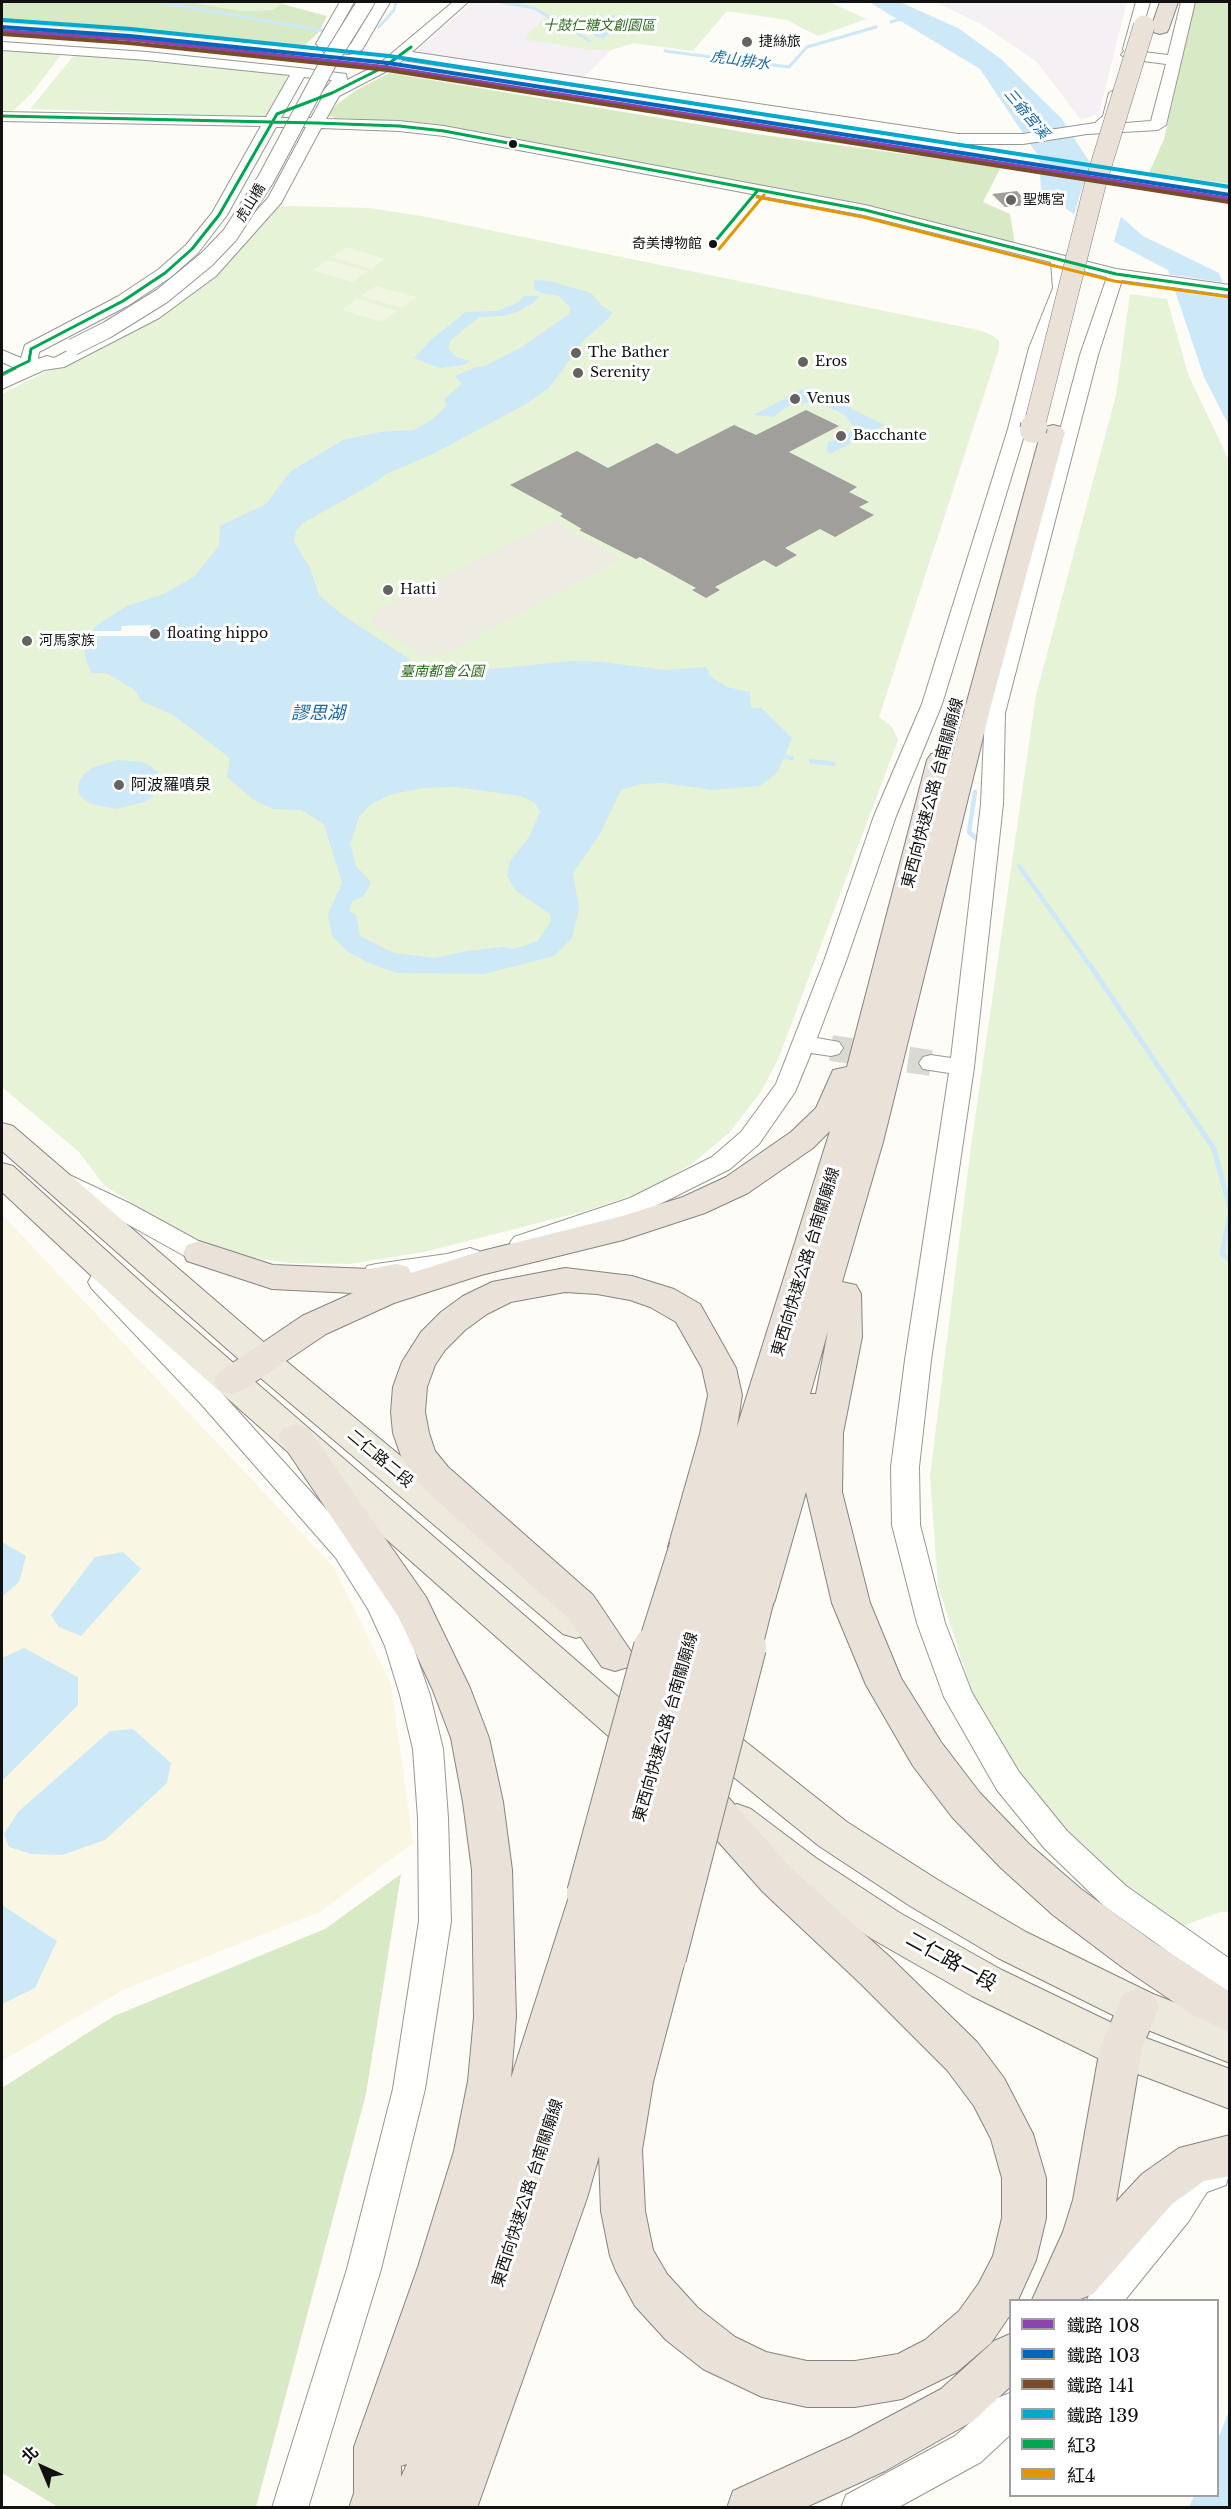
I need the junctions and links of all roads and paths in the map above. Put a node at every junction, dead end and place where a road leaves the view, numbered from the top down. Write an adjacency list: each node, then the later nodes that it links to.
1 (347, 2): 4 (street)
2 (354, 2): 24 (street, 虎山橋)
3 (366, 2): 24 (street, 虎山橋, bridge)
4 (383, 2)
5 (461, 2): 12 (street)
6 (1143, 2): 13 (street)
7 (1153, 2): 10 (highway, 東西向快速公路 台南關廟線)
8 (1169, 2): 10 (highway, 東西向快速公路 台南關廟線)
9 (1188, 2): 14 (street)
10 (1152, 27): 29 (highway, 東西向快速公路 台南關廟線)
11 (2, 46): 15 (street)
12 (400, 55): 16 (street); 20 (street)
13 (1128, 55): 14 (street); 20 (street)
14 (1174, 60): 20 (street)
15 (300, 72): 16 (street); 18 (street)
16 (332, 93): 18 (street); 19 (street)
17 (2, 116): 18 (street)
18 (274, 119): 19 (street); 26 (street)
19 (317, 123): 21 (street); 26 (street)
20 (1075, 132)
21 (1059, 259): 22 (street); 29 (street)
22 (1116, 274): 23 (street); 29 (street)
23 (1230, 290)
24 (69, 345): 26 (street)
25 (2, 356): 26 (street)
26 (29, 364): 27 (street); 28 (street)
27 (2, 374)
28 (2, 384)
29 (1043, 432): 30 (highway, 東西向快速公路 台南關廟線); 30 (street)
30 (965, 708): 31 (highway, 東西向快速公路 台南關廟線); 34 (street); 37 (street)
31 (950, 770): 32 (highway, 東西向快速公路 台南關廟線); 33 (highway, 東西向快速公路 台南關廟線)
32 (908, 885): 43 (highway); 48 (highway, 東西向快速公路 台南關廟線)
33 (910, 982): 44 (highway); 48 (highway, 東西向快速公路 台南關廟線)
34 (803, 1044): 35 (street); 42 (street)
35 (831, 1048)
36 (930, 1062): 37 (street)
37 (962, 1067): 52 (street)
38 (2, 1134): 39 (main road, 二仁路二段)
39 (44, 1172): 42 (street); 45 (main road, 二仁路二段)
40 (2, 1174): 46 (main road)
41 (2, 1186): 66 (street)
42 (199, 1253): 43 (highway)
43 (478, 1264): 45 (highway)
44 (844, 1294): 48 (highway); 54 (highway)
45 (262, 1360): 46 (highway); 49 (main road, 二仁路二段)
46 (231, 1381): 47 (main road)
47 (297, 1437): 50 (main road); 65 (highway)
48 (722, 1574): 49 (highway); 51 (highway, bridge); 51 (highway, 東西向快速公路 台南關廟線, bridge)
49 (615, 1656): 53 (main road, 二仁路二段)
50 (697, 1790): 51 (highway); 56 (main road, 二仁路一段)
51 (626, 1926): 65 (highway, 東西向快速公路 台南關廟線); 67 (highway, 東西向快速公路 台南關廟線)
52 (1230, 1978)
53 (1138, 2007): 55 (main road); 56 (highway)
54 (1230, 2013)
55 (1230, 2043)
56 (1121, 2048): 57 (main road, 二仁路一段); 60 (highway)
57 (1230, 2089)
58 (1230, 2155): 61 (highway)
59 (1230, 2169): 62 (street)
60 (1057, 2299)
61 (1058, 2299)
62 (1106, 2299)
63 (1009, 2359): 68 (highway)
64 (1009, 2413): 69 (street)
65 (387, 2504)
66 (290, 2508)
67 (453, 2508)
68 (750, 2508)
69 (859, 2508)

